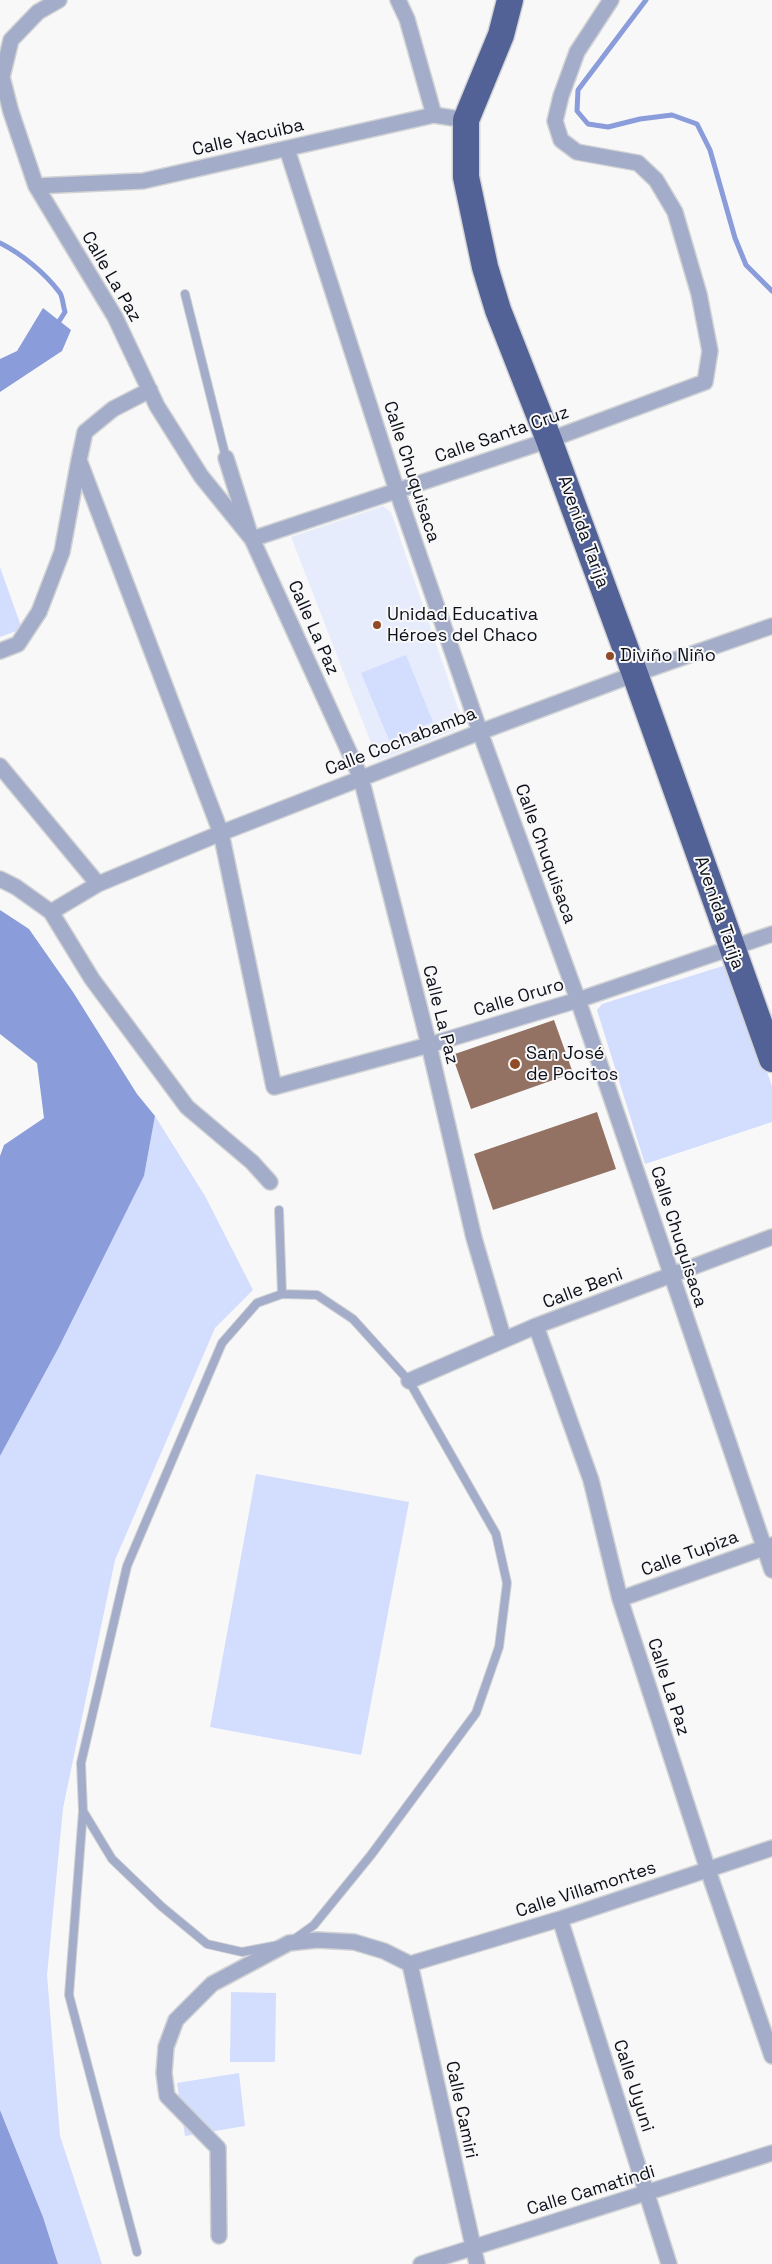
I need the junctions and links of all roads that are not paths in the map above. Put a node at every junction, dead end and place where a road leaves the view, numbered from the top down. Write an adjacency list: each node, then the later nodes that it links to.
1 (58, 0): 8 (street, Calle La Paz)
2 (398, 0): 5 (street)
3 (510, 0): 6 (highway, Avenida Tarija)
4 (611, 0): 11 (street, Calle Santa Cruz)
5 (434, 115): 6 (street, Calle Yacuiba); 7 (street, Calle Yacuiba)
6 (466, 120): 11 (highway, Avenida Tarija)
7 (287, 149): 8 (street, Calle Yacuiba); 14 (street, Calle Chuquisaca)
8 (36, 186): 10 (street, Calle La Paz)
9 (185, 294): 12 (lane)
10 (150, 390): 13 (street); 15 (street, Calle La Paz)
11 (549, 440): 14 (street, Calle Santa Cruz); 18 (highway, Avenida Tarija)
12 (226, 458): 15 (street)
13 (79, 460): 17 (street); 22 (street)
14 (396, 491): 15 (street, Calle Santa Cruz); 19 (street, Calle Chuquisaca)
15 (252, 539): 21 (street, Calle La Paz)
16 (772, 626): 18 (street, Calle Cochabamba)
17 (0, 651)
18 (635, 674): 19 (street, Calle Cochabamba); 27 (highway, Avenida Tarija)
19 (480, 732): 21 (street, Calle Cochabamba); 28 (street, Calle Chuquisaca)
20 (0, 766): 24 (street)
21 (361, 778): 22 (street, Calle Cochabamba); 29 (street, Calle La Paz)
22 (221, 833): 24 (street, Calle Cochabamba); 29 (street, Calle Oruro)
23 (0, 880): 25 (street)
24 (98, 884): 25 (street, Calle Cochabamba)
25 (52, 912): 31 (street)
26 (772, 934): 27 (street, Calle Oruro)
27 (731, 948): 28 (street, Calle Oruro); 30 (highway, Avenida Tarija)
28 (578, 1000): 29 (street, Calle Oruro); 34 (street, Calle Chuquisaca)
29 (429, 1045): 37 (street, Calle La Paz)
30 (772, 1059)
31 (270, 1182)
32 (279, 1210): 35 (lane)
33 (772, 1237): 34 (street, Calle Beni)
34 (671, 1275): 36 (street, Calle Beni); 39 (street, Calle Chuquisaca)
35 (282, 1294): 38 (lane); 42 (lane)
36 (536, 1326): 37 (street, Calle Beni); 41 (street, Calle La Paz)
37 (504, 1340): 38 (street, Calle Beni)
38 (409, 1381): 46 (lane)
39 (768, 1546): 40 (street, Calle Chuquisaca); 41 (street, Calle Tupiza)
40 (772, 1570)
41 (620, 1599): 44 (street, Calle La Paz)
42 (82, 1811): 46 (lane); 53 (lane)
43 (772, 1848): 44 (street, Calle Villamontes)
44 (708, 1870): 45 (street, Calle Villamontes); 48 (street, Calle La Paz)
45 (560, 1919): 47 (street, Calle Villamontes); 50 (street, Calle Uyuni)
46 (289, 1943): 47 (street); 51 (street)
47 (410, 1964): 52 (street, Calle Camiri)
48 (772, 2056)
49 (772, 2152): 50 (street, Calle Camatindi)
50 (648, 2193): 52 (street, Calle Camatindi); 56 (street, Calle Uyuni)
51 (219, 2236)
52 (473, 2248): 54 (street, Calle Camatindi); 55 (street, Calle Camiri)
53 (137, 2252)
54 (421, 2264)
55 (476, 2264)
56 (669, 2264)

